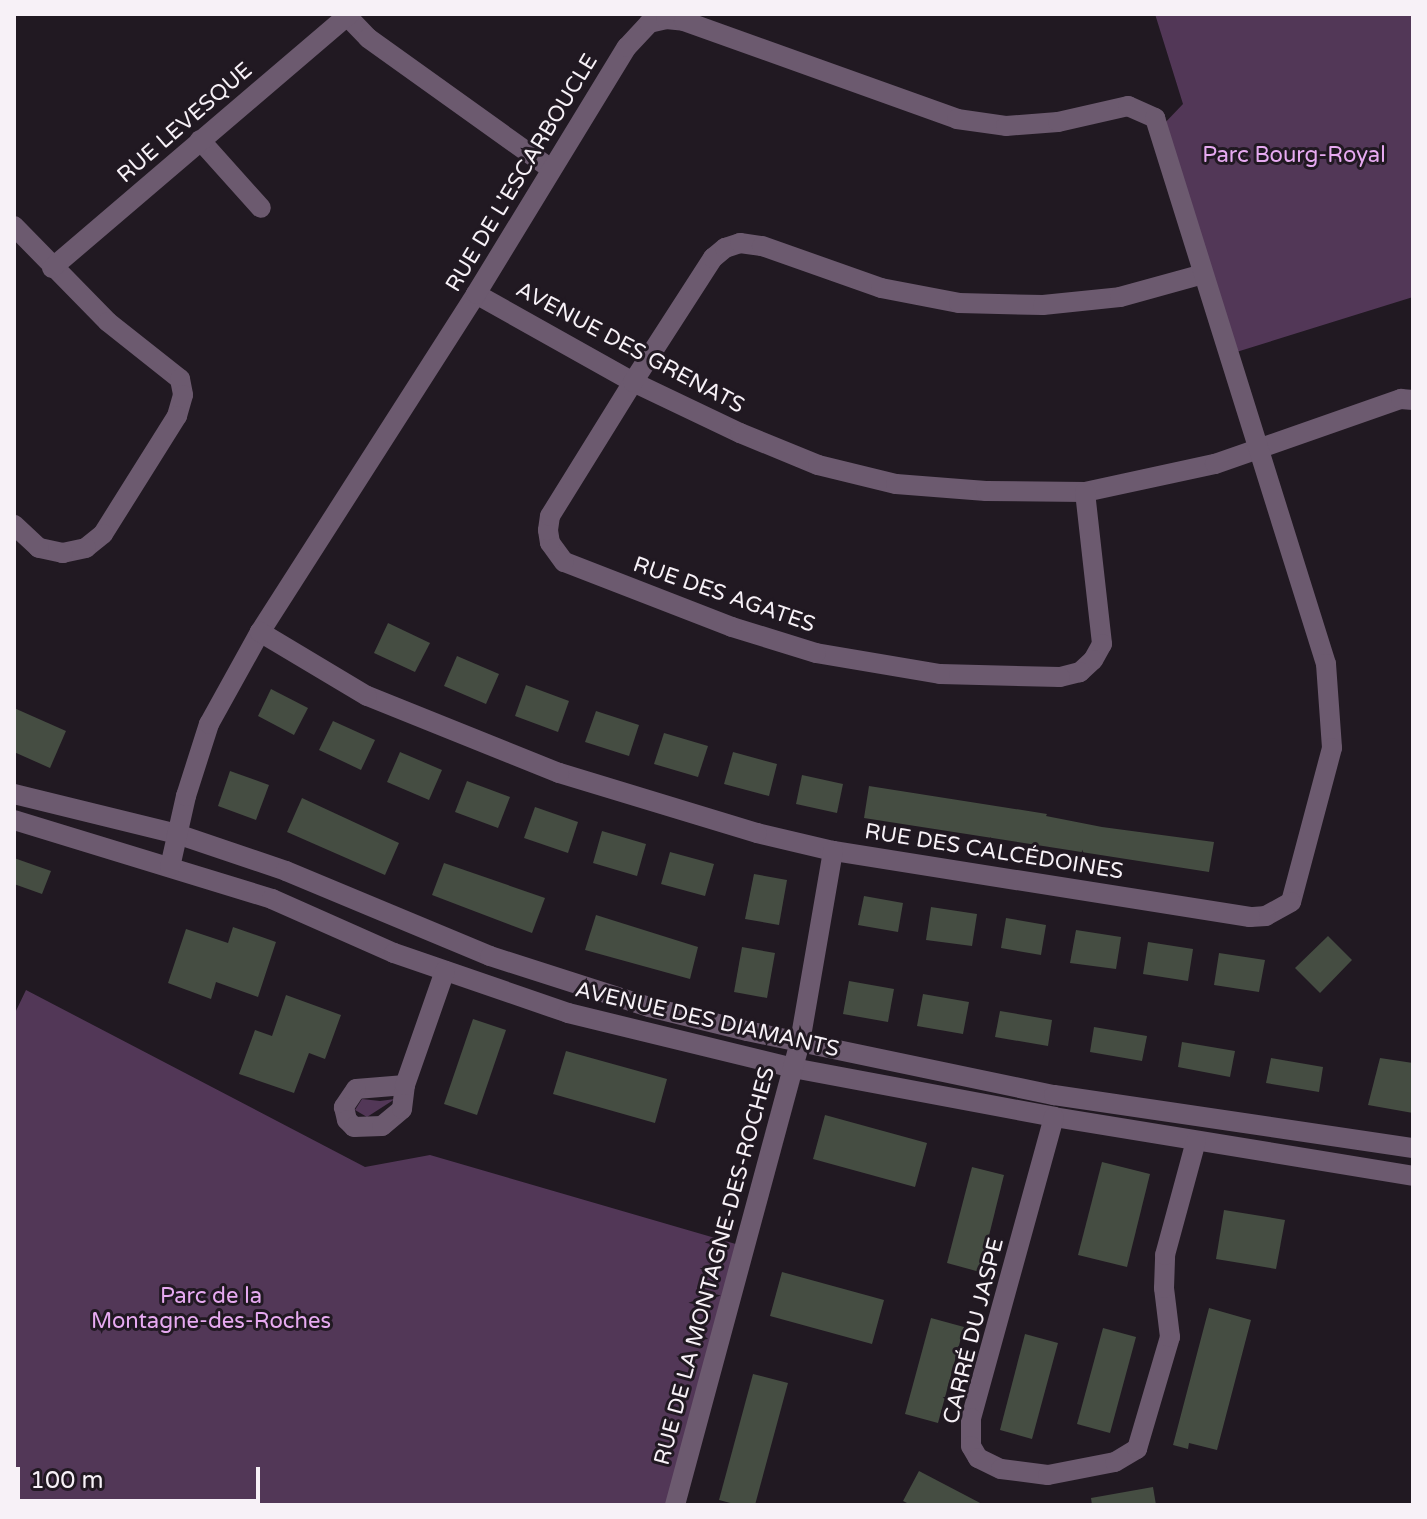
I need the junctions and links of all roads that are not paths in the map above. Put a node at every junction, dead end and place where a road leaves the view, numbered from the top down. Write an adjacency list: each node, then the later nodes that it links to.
1 (348, 15): 2 (street, RUE LEVESQUE); 3 (street)
2 (200, 140): 4 (street); 6 (street, RUE LEVESQUE)
3 (551, 169): 7 (street, RUE DE L'ESCARBOUCLE); 8 (street, RUE DE L'ESCARBOUCLE)
4 (261, 208)
5 (14, 226): 6 (street)
6 (52, 268): 13 (street)
7 (1203, 274): 9 (street); 11 (street, RUE DE L'ESCARBOUCLE)
8 (476, 294): 9 (street, AVENUE DES GRENATS); 14 (street, RUE DE L'ESCARBOUCLE)
9 (633, 382): 12 (street, AVENUE DES GRENATS); 12 (street, RUE DES AGATES)
10 (1413, 400): 11 (street, AVENUE DES GRENATS)
11 (1260, 449): 12 (street, AVENUE DES GRENATS); 18 (street, RUE DES CALCÉDOINES)
12 (1085, 492)
13 (14, 525)
14 (260, 632): 17 (street, RUE DE L'ESCARBOUCLE); 18 (street, RUE DES CALCÉDOINES)
15 (14, 794): 17 (street, AVENUE DES DIAMANTS)
16 (14, 820): 19 (street, AVENUE DES DIAMANTS)
17 (177, 834): 19 (street, RUE DE L'ESCARBOUCLE); 21 (street, AVENUE DES DIAMANTS)
18 (833, 851): 21 (street, RUE DE LA MONTAGNE-DES-ROCHES)
19 (170, 867): 20 (street, AVENUE DES DIAMANTS)
20 (445, 971): 22 (street, AVENUE DES DIAMANTS); 23 (street)
21 (800, 1042): 22 (street, RUE DE LA MONTAGNE-DES-ROCHES); 26 (street, AVENUE DES DIAMANTS)
22 (793, 1068): 24 (street, AVENUE DES DIAMANTS); 28 (street, RUE DE LA MONTAGNE-DES-ROCHES)
23 (405, 1085)
24 (1054, 1117): 25 (street, AVENUE DES DIAMANTS); 25 (street, CARRÉ DU JASPE)
25 (1196, 1141): 27 (street, AVENUE DES DIAMANTS)
26 (1413, 1148)
27 (1413, 1176)
28 (675, 1505)

